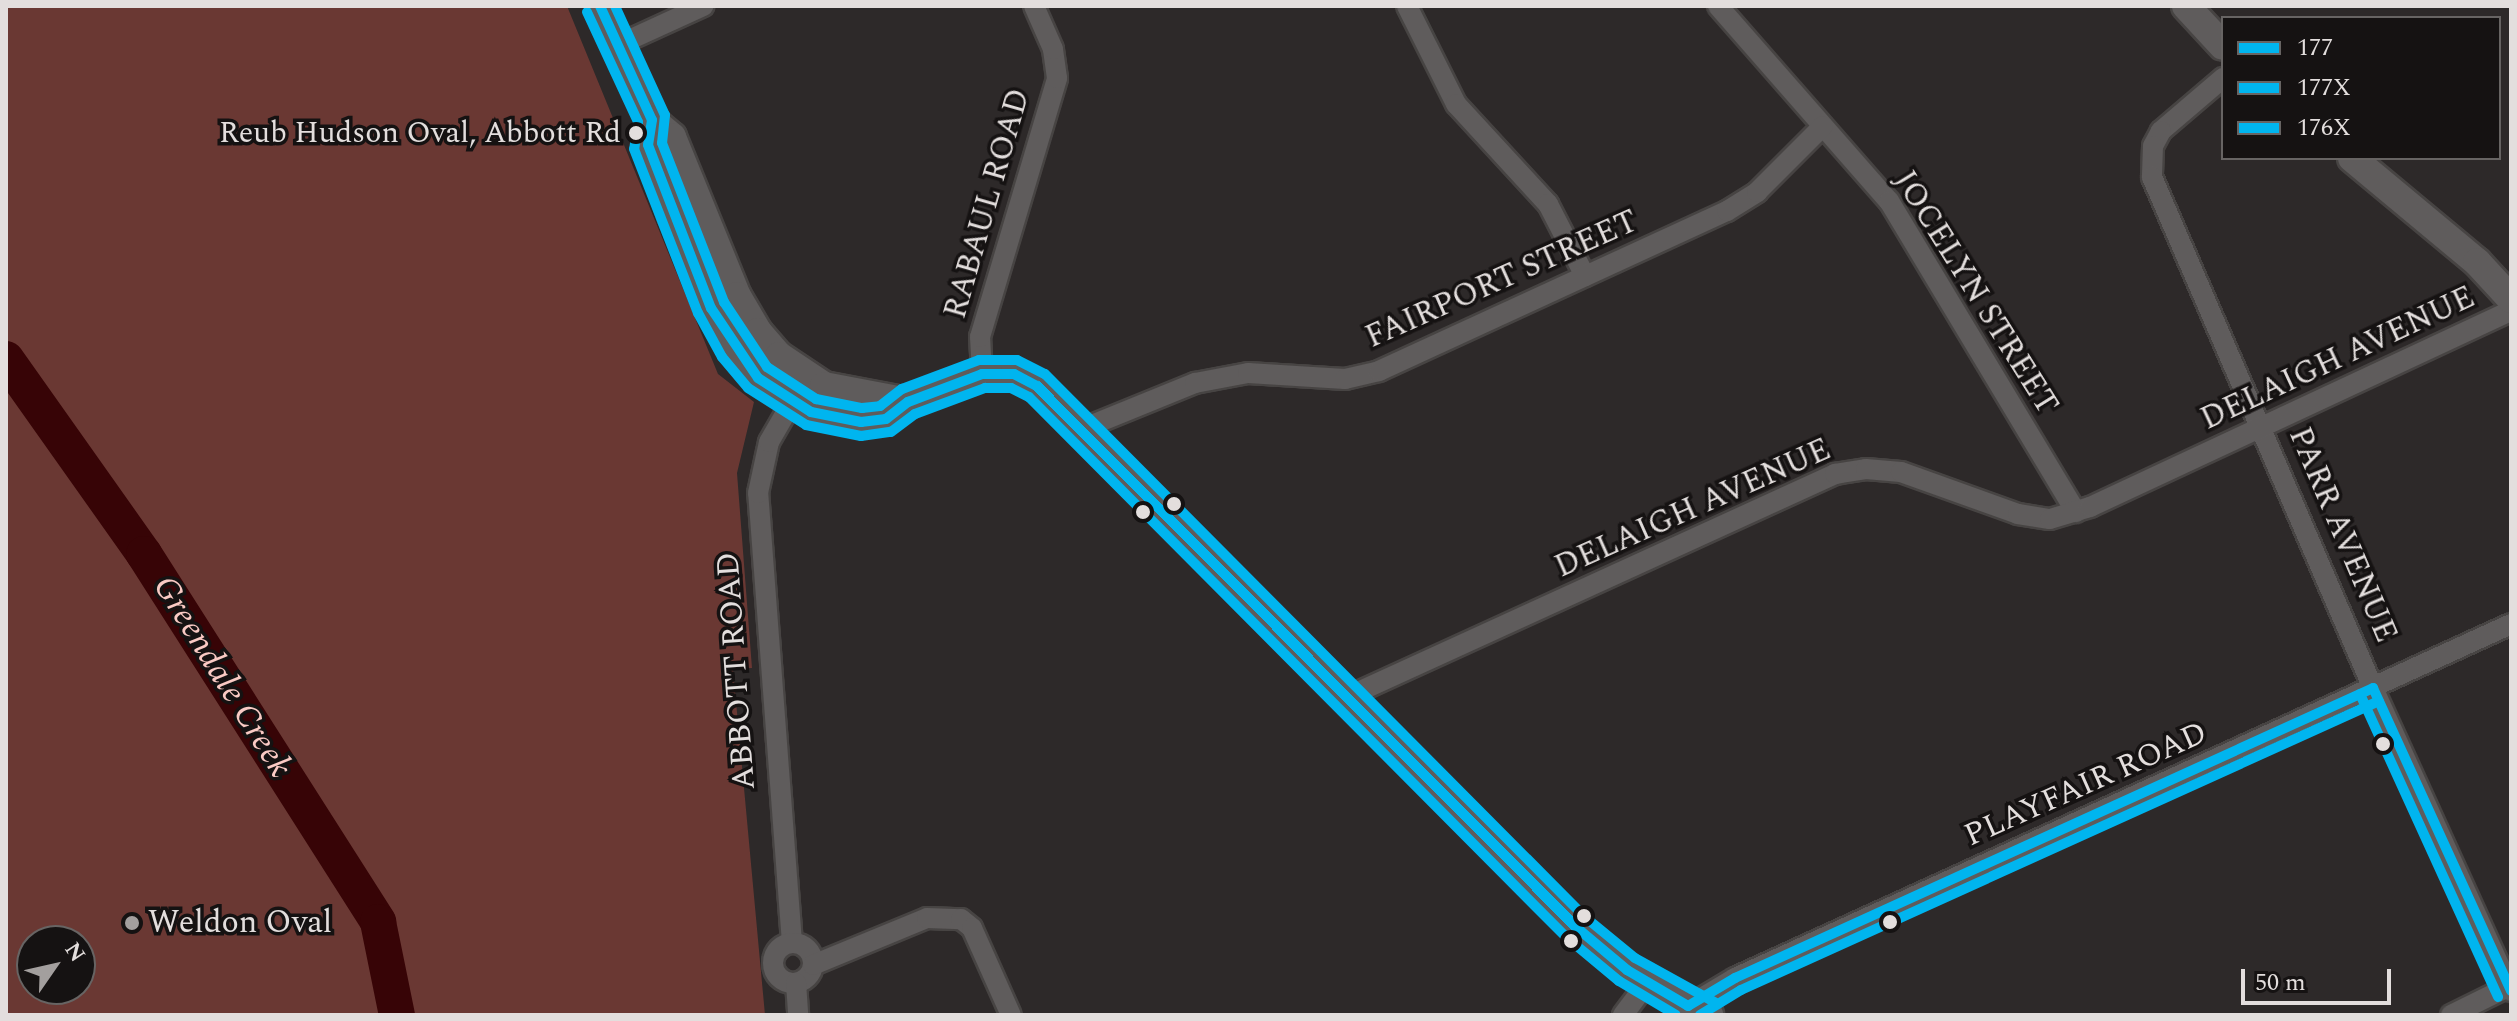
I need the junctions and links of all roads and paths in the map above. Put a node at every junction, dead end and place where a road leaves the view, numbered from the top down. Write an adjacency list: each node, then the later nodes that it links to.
1 (600, 6): 8 (main road)
2 (703, 6): 8 (street)
3 (1034, 6): 16 (street, RABAUL ROAD)
4 (1407, 6): 13 (street)
5 (1718, 6): 11 (street, JOCELYN STREET)
6 (2186, 6): 7 (main road)
7 (2221, 44)
8 (618, 45): 10 (main road)
9 (2221, 80): 20 (street, PARR AVENUE)
10 (652, 120): 17 (main road); 18 (main road)
11 (1823, 126): 13 (street, FAIRPORT STREET); 22 (street, JOCELYN STREET)
12 (2354, 160): 14 (main road)
13 (1585, 276): 21 (street, FAIRPORT STREET)
14 (2511, 299)
15 (2511, 311): 20 (street, DELAIGH AVENUE)
16 (982, 374): 19 (main road); 21 (main road)
17 (808, 377): 18 (street, ABBOTT ROAD); 19 (main road)
18 (790, 401): 19 (main road); 26 (street, ABBOTT ROAD)
19 (908, 402)
20 (2264, 427): 22 (street, DELAIGH AVENUE); 24 (street, PARR AVENUE)
21 (1082, 429): 25 (main road)
22 (2076, 512): 25 (street, DELAIGH AVENUE)
23 (2511, 624): 24 (street, PLAYFAIR ROAD)
24 (2373, 688): 30 (street, PARR AVENUE); 31 (street, PLAYFAIR ROAD)
25 (1347, 697): 29 (main road)
26 (792, 943): 27 (street); 28 (street)
27 (813, 965): 28 (street); 33 (street)
28 (796, 983): 32 (street)
29 (1647, 983): 31 (main road); 34 (street)
30 (2509, 989): 35 (street)
31 (1698, 1010)
32 (798, 1015)
33 (1011, 1015)
34 (1623, 1015)
35 (2451, 1015)

